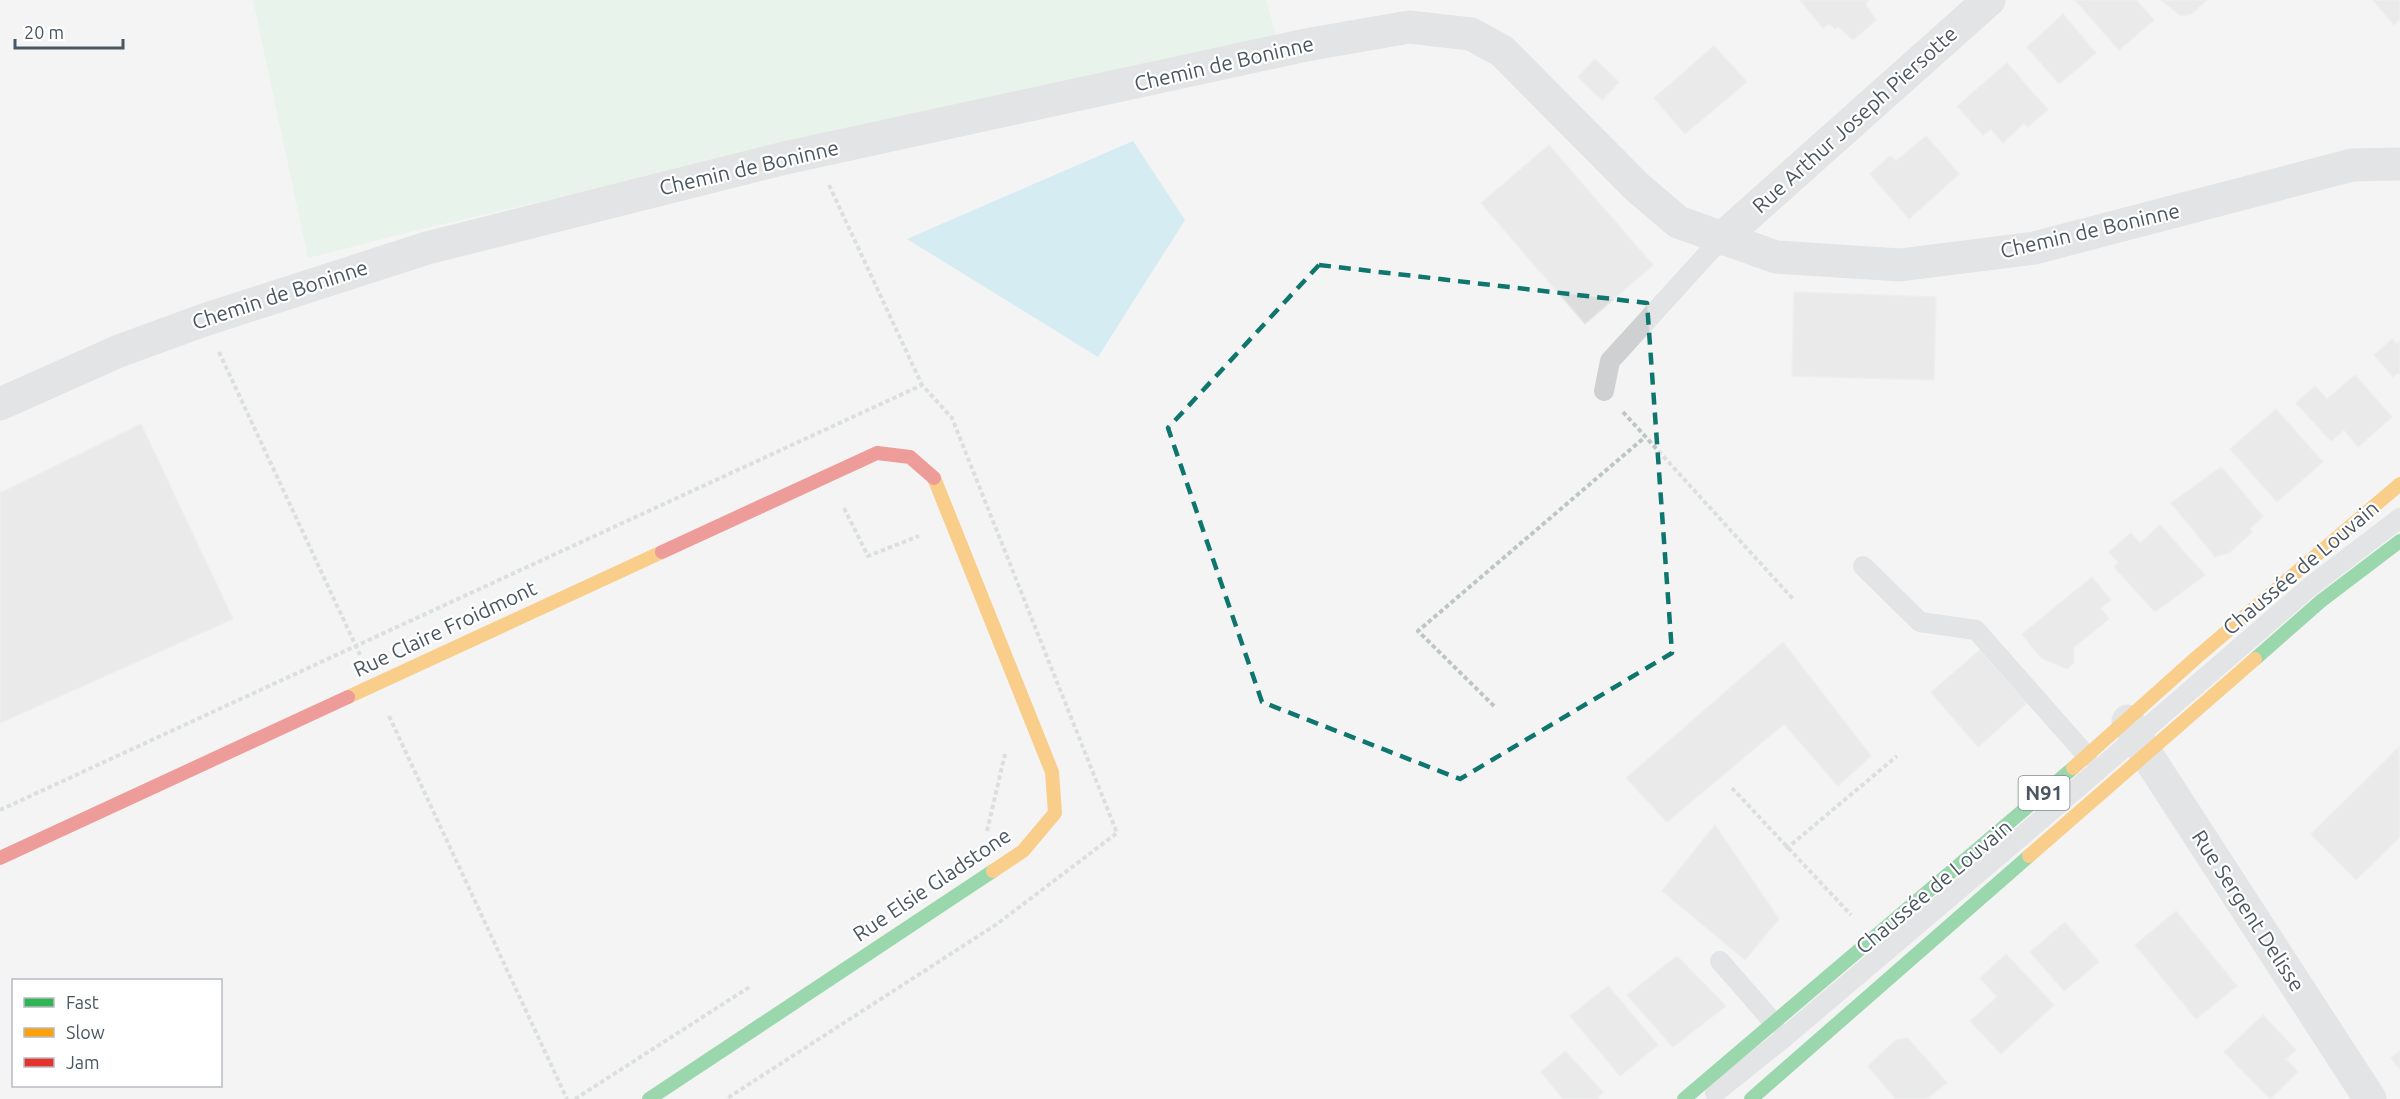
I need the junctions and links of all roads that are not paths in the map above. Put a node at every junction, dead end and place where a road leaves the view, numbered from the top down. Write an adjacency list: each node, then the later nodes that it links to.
1 (1989, 0): 3 (street, Rue Arthur Joseph Piersotte)
2 (2400, 164): 3 (street, Chemin de Boninne)
3 (1721, 239): 4 (lane); 5 (street, Chemin de Boninne)
4 (1604, 391)
5 (0, 404)
6 (910, 457): 13 (street, Rue Claire Froidmont); 16 (street, Rue Elsie Gladstone)
7 (2400, 484): 11 (street, Chaussée de Louvain / N91)
8 (2400, 518): 11 (lane, Chaussée de Louvain / N91)
9 (2400, 541): 11 (street, Chaussée de Louvain / N91)
10 (1863, 566): 12 (lane)
11 (2137, 737): 12 (street, Chaussée de Louvain / N91); 18 (lane, Chaussée de Louvain / N91); 19 (street, Chaussée de Louvain / N91); 20 (street, Rue Sergent Delisse)
12 (2087, 756): 15 (street, Chaussée de Louvain / N91)
13 (0, 858)
14 (1720, 961): 15 (lane)
15 (1774, 1023): 17 (street, Chaussée de Louvain / N91)
16 (649, 1099)
17 (1684, 1099)
18 (1708, 1099)
19 (1750, 1099)
20 (2370, 1099)

